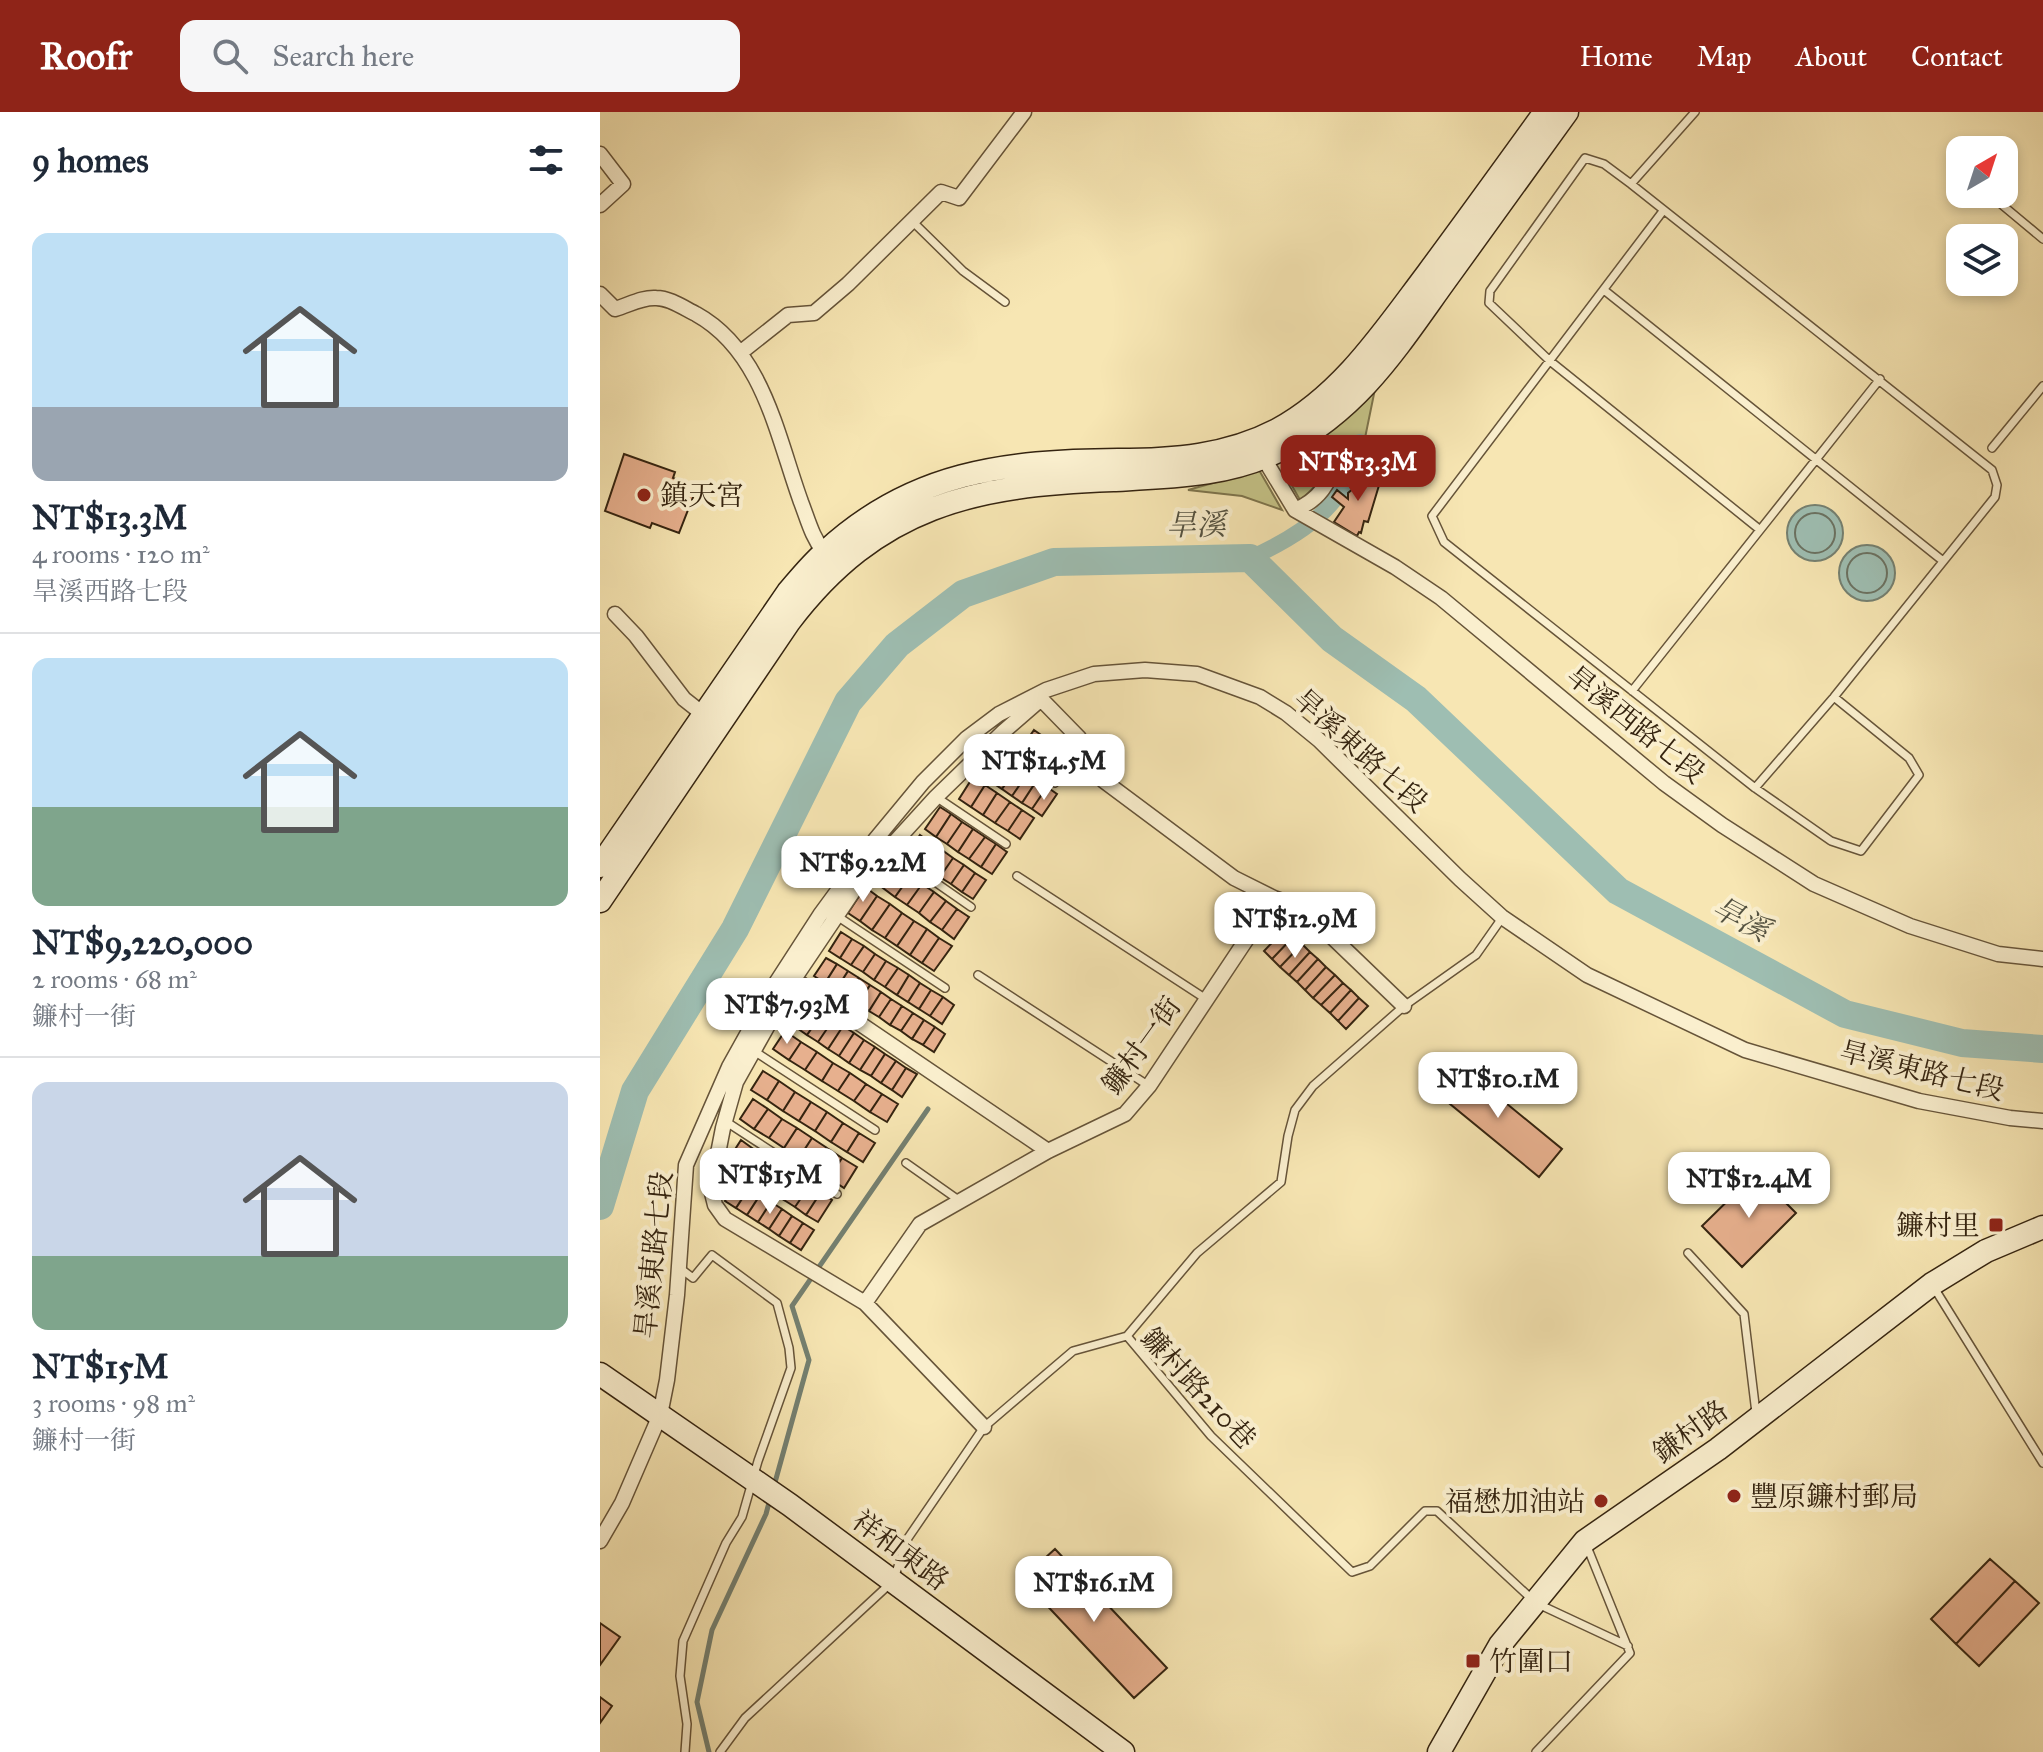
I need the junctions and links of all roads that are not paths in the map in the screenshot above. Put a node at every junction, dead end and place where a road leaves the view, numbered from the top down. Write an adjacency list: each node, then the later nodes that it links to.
1 (1024, 112): 10 (street)
2 (1545, 112): 20 (street)
3 (1567, 112): 20 (street)
4 (1695, 112): 6 (lane)
5 (600, 154): 7 (street)
6 (1631, 184): 9 (lane); 16 (lane)
7 (600, 205)
8 (2006, 208): 11 (lane)
9 (1663, 211): 12 (lane); 17 (lane)
10 (912, 221): 14 (lane); 15 (street)
11 (2043, 239)
12 (1604, 290): 16 (lane); 22 (lane)
13 (600, 294): 15 (street)
14 (1005, 302)
15 (740, 353): 25 (street)
16 (1550, 361): 24 (lane); 28 (lane)
17 (1880, 379): 22 (lane); 26 (lane)
18 (2043, 386): 19 (lane)
19 (1992, 448)
20 (1259, 449): 23 (street, 旱溪西路七段); 25 (street); 40 (street)
21 (1336, 459): 23 (street)
22 (1815, 459): 24 (lane); 26 (lane)
23 (1300, 513): 44 (street, 旱溪西路七段)
24 (1759, 529): 28 (lane)
25 (824, 552): 30 (street)
26 (1943, 561): 29 (lane)
27 (615, 614): 30 (street)
28 (1632, 691): 33 (lane)
29 (1834, 697): 33 (lane); 33 (lane)
30 (703, 714): 37 (street)
31 (994, 741): 32 (lane); 34 (street); 39 (street)
32 (1055, 783)
33 (1755, 788)
34 (936, 797): 35 (lane); 36 (street)
35 (1006, 844)
36 (889, 850): 41 (lane); 42 (street)
37 (600, 866)
38 (1017, 876): 48 (lane)
39 (1274, 898): 48 (street, 鐮村一街); 49 (street)
40 (600, 901)
41 (971, 907)
42 (837, 916): 46 (street); 47 (lane)
43 (1502, 917): 49 (lane); 53 (street, 旱溪東路七段); 61 (street, 旱溪東路七段)
44 (2043, 959)
45 (978, 975): 51 (lane)
46 (794, 979): 50 (street); 55 (street)
47 (945, 988)
48 (1206, 999): 51 (street, 鐮村一街)
49 (1404, 1006): 64 (lane)
50 (754, 1051): 52 (street); 54 (lane)
51 (1149, 1086): 55 (street, 鐮村一街)
52 (725, 1121): 57 (lane); 63 (street)
53 (2043, 1121)
54 (875, 1130)
55 (1048, 1151): 58 (street, 鐮村一街)
56 (906, 1163): 58 (lane)
57 (837, 1194)
58 (960, 1201): 63 (street, 鐮村一街)
59 (2043, 1227): 62 (street, 鎌村路)
60 (1688, 1253): 67 (lane)
61 (679, 1268): 66 (street, 旱溪東路七段); 70 (lane)
62 (1932, 1284): 67 (street, 鎌村路); 69 (lane)
63 (865, 1303): 68 (street)
64 (1127, 1336): 68 (lane, 鐮村路210巷); 74 (lane, 鐮村路210巷)
65 (600, 1374): 66 (street, 祥和東路)
66 (660, 1415): 70 (street, 祥和東路); 71 (street, 旱溪東路七段)
67 (1756, 1420): 72 (street, 鎌村路)
68 (984, 1427): 73 (lane, 鐮村路210巷)
69 (2043, 1463)
70 (753, 1478): 73 (street, 祥和東路); 76 (lane)
71 (600, 1541)
72 (1585, 1541): 74 (street, 鎌村路); 75 (lane)
73 (893, 1581): 77 (lane, 鐮村路210巷); 78 (street, 祥和東路)
74 (1536, 1603): 75 (lane, 鐮村路210巷); 79 (street, 鎌村路)
75 (1628, 1646): 80 (lane)
76 (685, 1752)
77 (720, 1752)
78 (1123, 1752)
79 (1439, 1752)
80 (1536, 1752)

